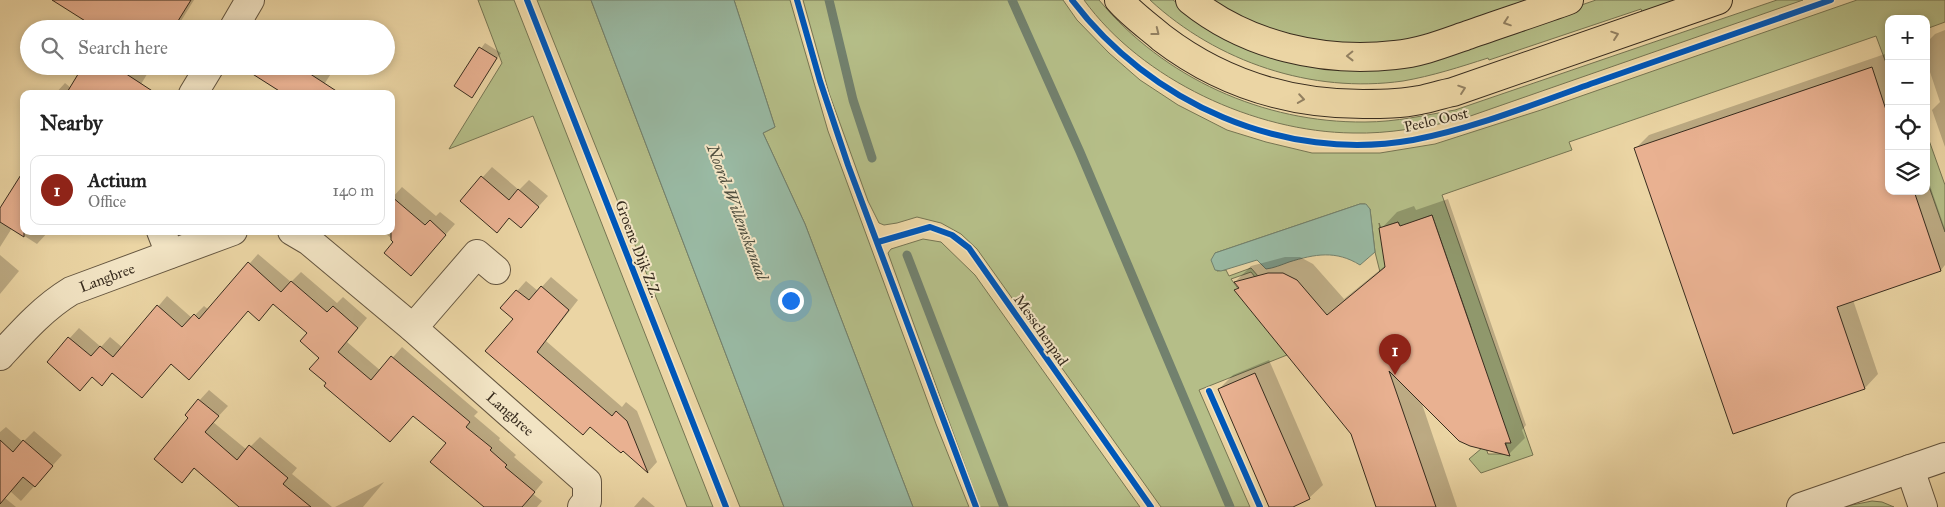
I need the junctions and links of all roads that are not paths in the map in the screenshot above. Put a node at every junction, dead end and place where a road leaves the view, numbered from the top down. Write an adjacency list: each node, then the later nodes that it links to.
1 (250, 0): 6 (street)
2 (1119, 0): 5 (main road, Peelo Oost, one-way to 5)
3 (1190, 0): 4 (main road, one-way to 3)
4 (1570, 0)
5 (1718, 0)
6 (238, 20)
7 (205, 75): 8 (street)
8 (195, 90)
9 (211, 235): 11 (street, Langbree)
10 (299, 235): 13 (street, Langbree)
11 (166, 243): 14 (street, Langbree)
12 (496, 270): 13 (street)
13 (413, 328): 17 (street, Langbree)
14 (0, 356)
15 (1945, 457): 16 (street)
16 (1910, 469): 18 (street); 19 (street)
17 (582, 507)
18 (1801, 507)
19 (1923, 507)

